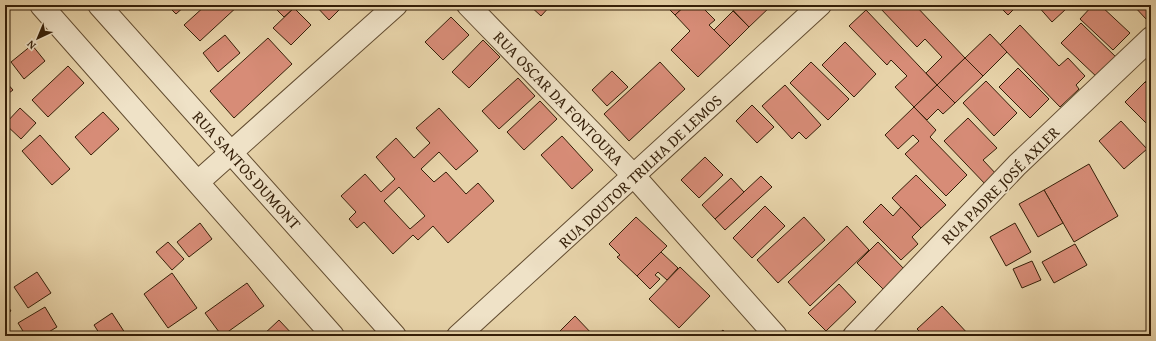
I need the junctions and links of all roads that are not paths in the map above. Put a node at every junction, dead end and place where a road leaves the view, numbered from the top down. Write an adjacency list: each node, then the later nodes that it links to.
1 (41, 5): 9 (street)
2 (99, 5): 7 (street, RUA SANTOS DUMONT)
3 (396, 5): 7 (street)
4 (468, 5): 8 (street, RUA OSCAR DA FONTOURA)
5 (820, 5): 8 (street, RUA DOUTOR TRILHA DE LEMOS)
6 (1151, 38): 14 (street, RUA PADRE JOSÉ AXLER)
7 (231, 153): 9 (street); 11 (street, RUA SANTOS DUMONT)
8 (634, 176): 12 (street, RUA DOUTOR TRILHA DE LEMOS); 13 (street, RUA OSCAR DA FONTOURA)
9 (198, 182): 10 (street)
10 (333, 336)
11 (395, 336)
12 (458, 336)
13 (776, 336)
14 (854, 336)

